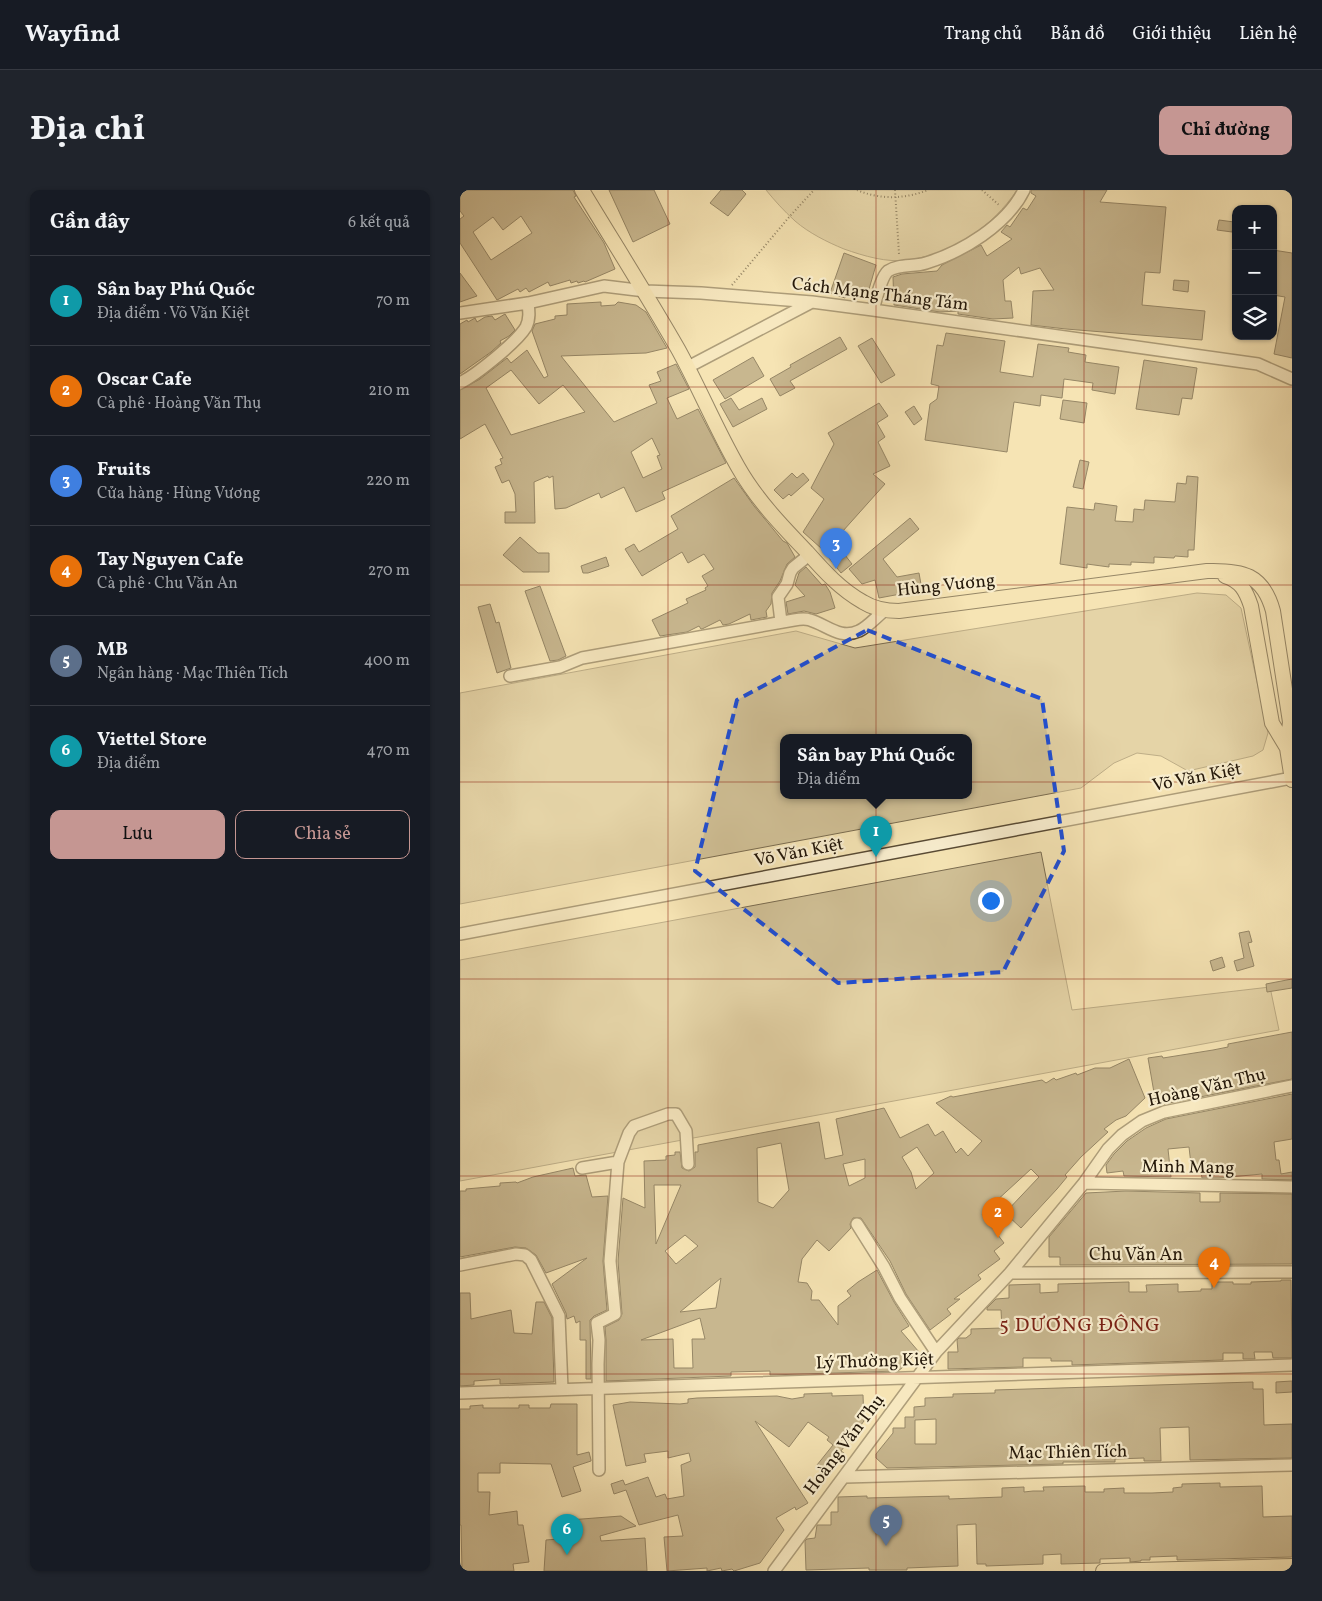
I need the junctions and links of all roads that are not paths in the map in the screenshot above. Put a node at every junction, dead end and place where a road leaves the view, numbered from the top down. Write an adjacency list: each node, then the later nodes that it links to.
1 (582, 190): 3 (main road, Hùng Vương)
2 (1024, 190): 6 (street)
3 (645, 291): 4 (street, Cách Mạng Tháng Tám); 5 (street, Cách Mạng Tháng Tám); 8 (main road, Hùng Vương)
4 (812, 302): 6 (street, Cách Mạng Tháng Tám); 8 (street)
5 (528, 303): 7 (street, Cách Mạng Tháng Tám); 10 (street)
6 (873, 310): 9 (street, Cách Mạng Tháng Tám)
7 (460, 313)
8 (688, 368): 11 (main road, Hùng Vương)
9 (1292, 379)
10 (460, 383)
11 (809, 555): 13 (main road, Hùng Vương); 14 (street)
12 (1207, 571): 13 (main road, Hùng Vương); 16 (main road, Hùng Vương); 16 (main road, Hùng Vương)
13 (884, 611): 14 (street)
14 (780, 622): 15 (street)
15 (510, 676)
16 (1287, 748): 17 (main road, Hùng Vương)
17 (1292, 779): 18 (street, Võ Văn Kiệt)
18 (460, 934)
19 (1292, 1086): 23 (street, Hoàng Văn Thụ)
20 (618, 1162): 21 (street); 22 (street); 33 (street)
21 (688, 1164)
22 (582, 1168)
23 (1084, 1183): 24 (street, Minh Mạng); 28 (street, Hoàng Văn Thụ)
24 (1292, 1187)
25 (857, 1224): 29 (street)
26 (460, 1265): 32 (street)
27 (1292, 1272): 28 (street, Chu Văn An)
28 (1010, 1273): 29 (street, Hoàng Văn Thụ)
29 (936, 1352): 31 (street, Hoàng Văn Thụ)
30 (1292, 1366): 31 (street, Lý Thường Kiệt)
31 (917, 1378): 33 (street, Lý Thường Kiệt); 37 (street, Hoàng Văn Thụ)
32 (562, 1389): 33 (street, Lý Thường Kiệt); 34 (street, Lý Thường Kiệt)
33 (598, 1389): 36 (street)
34 (460, 1393)
35 (1292, 1465): 37 (street, Mạc Thiên Tích)
36 (599, 1470)
37 (845, 1478): 39 (street, Hoàng Văn Thụ)
38 (1292, 1566): 40 (main road)
39 (774, 1571)
40 (1103, 1571)

